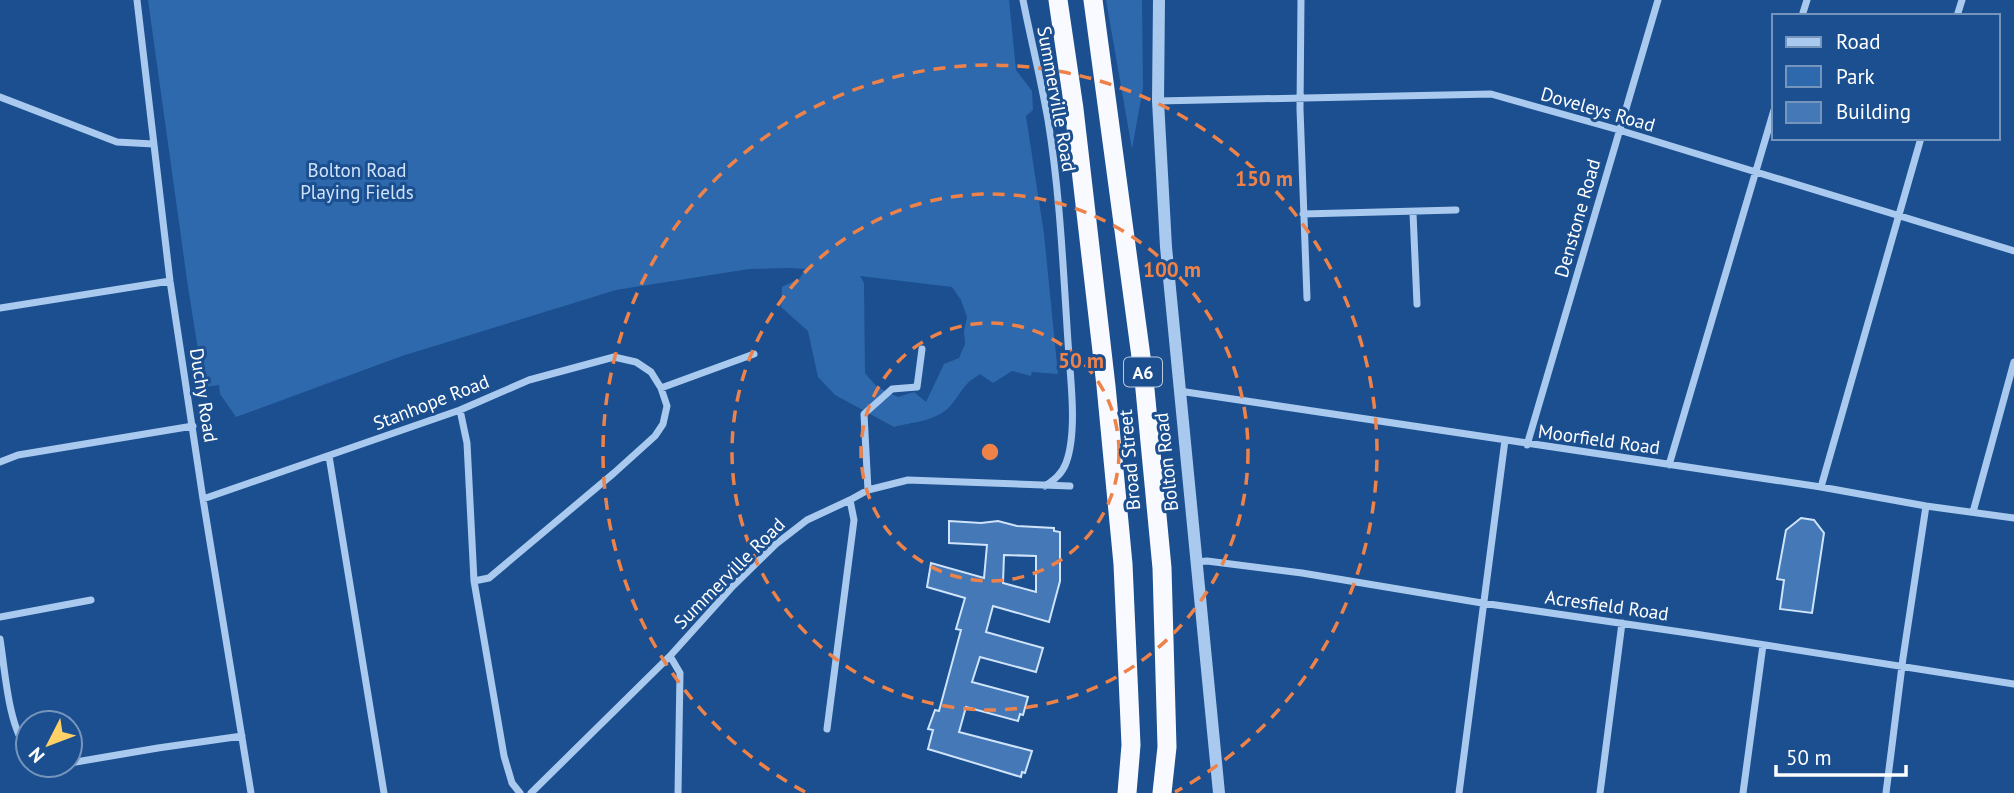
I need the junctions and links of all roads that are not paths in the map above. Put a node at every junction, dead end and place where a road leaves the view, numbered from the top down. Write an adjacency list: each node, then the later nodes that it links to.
1 (137, 0): 14 (street, Duchy Road)
2 (1023, 0): 37 (street, Summerville Road)
3 (1058, 0): 66 (highway, Broad Street / A6)
4 (1093, 0): 67 (highway, Broad Street / A6)
5 (1159, 0): 10 (street, Bolton Road)
6 (1301, 0): 9 (street)
7 (1658, 0): 12 (street, Denstone Road)
8 (0, 97): 14 (street)
9 (1299, 98): 10 (street, Doveleys Road); 12 (street, Doveleys Road); 18 (street)
10 (1158, 101): 29 (street, Bolton Road)
11 (1772, 117): 15 (street)
12 (1619, 130): 15 (street, Doveleys Road); 33 (street, Denstone Road)
13 (1920, 140): 19 (street)
14 (153, 144): 21 (street, Duchy Road)
15 (1756, 173): 19 (street, Doveleys Road); 36 (street)
16 (1456, 210): 17 (street)
17 (1413, 213): 18 (street); 23 (street)
18 (1303, 214): 22 (street)
19 (1899, 216): 20 (street, Doveleys Road); 39 (street)
20 (2014, 251)
21 (170, 281): 24 (street); 31 (street, Duchy Road)
22 (1307, 298)
23 (1417, 304)
24 (0, 309)
25 (922, 349): 40 (street)
26 (754, 354): 28 (street)
27 (2014, 362): 44 (street)
28 (661, 388): 30 (street, Stanhope Road); 47 (street)
29 (1179, 391): 32 (street, Moorfield Road); 46 (street, Bolton Road)
30 (460, 410): 34 (street, Stanhope Road); 47 (street)
31 (193, 426): 35 (street); 41 (street, Duchy Road)
32 (1505, 440): 33 (street, Moorfield Road); 49 (street)
33 (1527, 445): 36 (street, Moorfield Road)
34 (329, 456): 41 (street, Stanhope Road); 62 (street)
35 (0, 462)
36 (1670, 465): 39 (street, Moorfield Road)
37 (1044, 486): 38 (street, Summerville Road); 40 (street, Summerville Road)
38 (1070, 486)
39 (1821, 487): 43 (street, Moorfield Road)
40 (868, 490): 42 (street, Summerville Road)
41 (202, 499): 59 (street, Duchy Road)
42 (850, 500): 54 (street, Summerville Road); 58 (street)
43 (1926, 506): 44 (street, Moorfield Road); 55 (street)
44 (1973, 512): 45 (street, Moorfield Road)
45 (2014, 519)
46 (1196, 562): 49 (street, Acresfield Road); 68 (street, Bolton Road)
47 (474, 581): 63 (street)
48 (91, 600): 50 (street)
49 (1482, 603): 51 (street, Acresfield Road); 69 (street)
50 (0, 617)
51 (1622, 623): 53 (street, Acresfield Road); 70 (street)
52 (0, 639): 57 (street)
53 (1763, 645): 55 (street, Acresfield Road); 71 (street)
54 (670, 656): 64 (street, Summerville Road); 65 (street)
55 (1902, 668): 56 (street, Acresfield Road); 72 (street)
56 (2014, 684)
57 (14, 720)
58 (827, 729)
59 (242, 736): 60 (street); 61 (street, Duchy Road)
60 (84, 761)
61 (251, 793)
62 (384, 793)
63 (520, 793)
64 (531, 793)
65 (678, 793)
66 (1127, 793)
67 (1165, 793)
68 (1219, 793)
69 (1459, 793)
70 (1600, 793)
71 (1743, 793)
72 (1886, 793)

